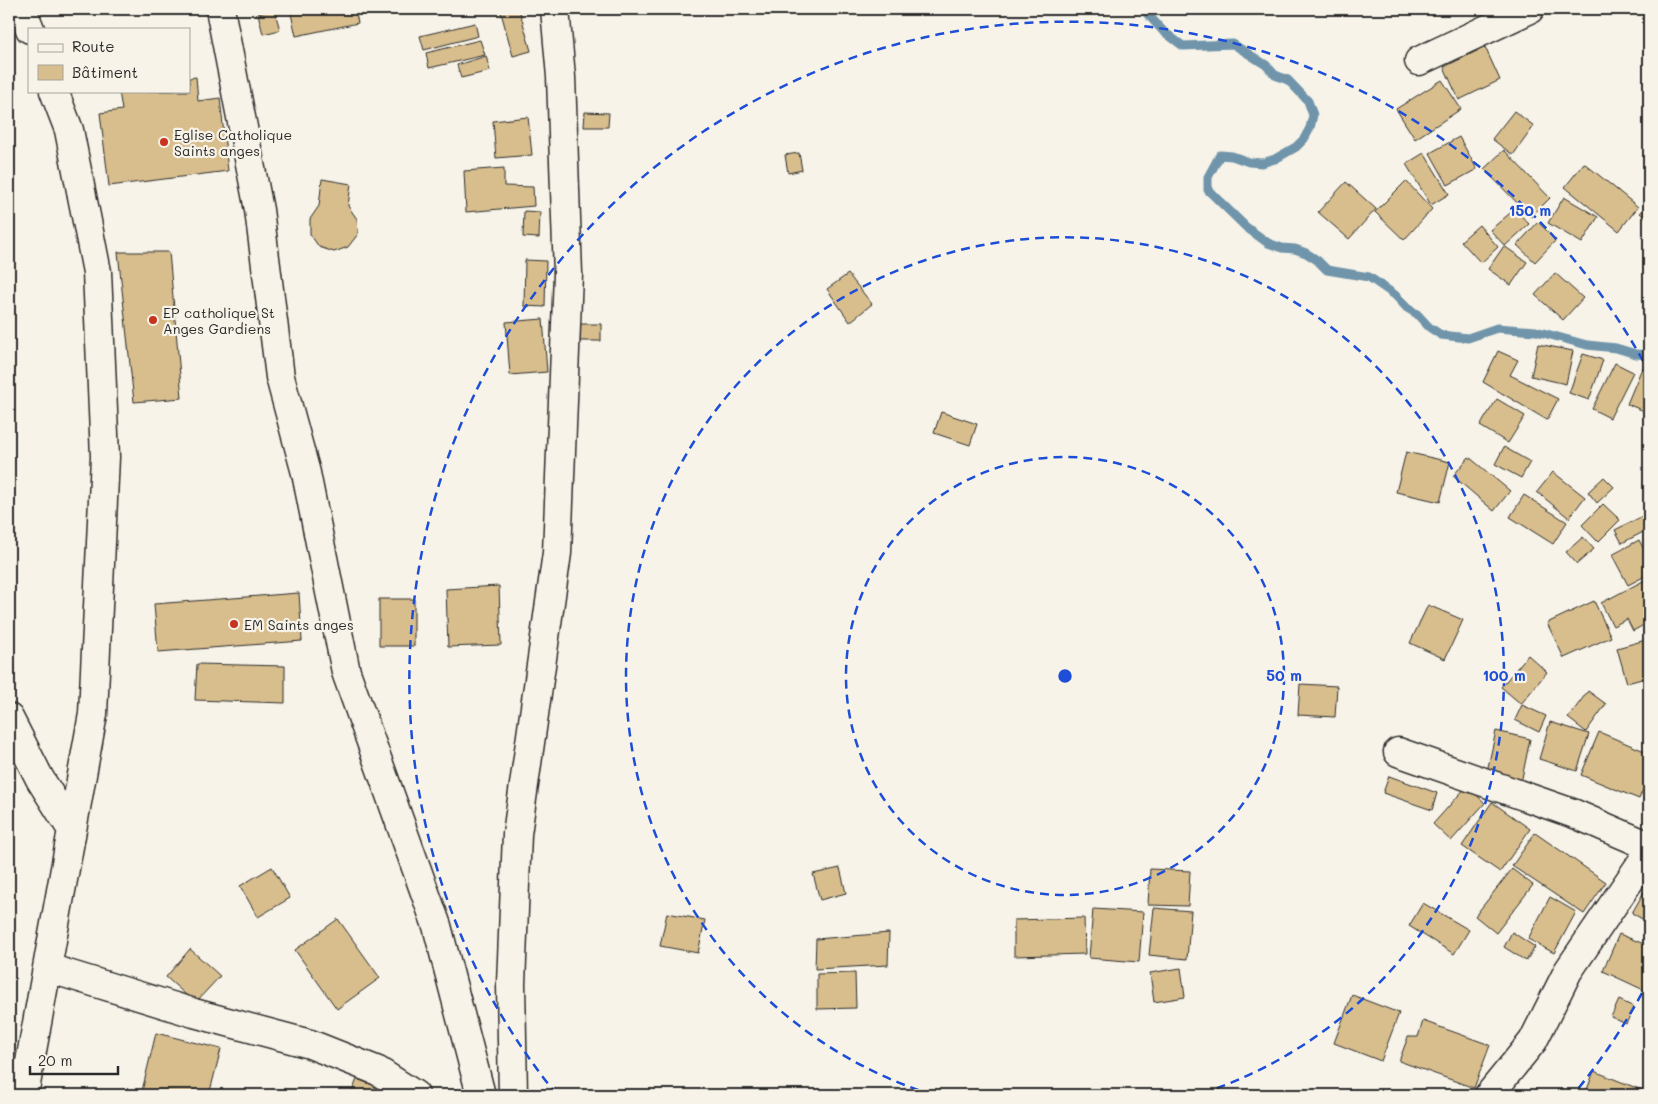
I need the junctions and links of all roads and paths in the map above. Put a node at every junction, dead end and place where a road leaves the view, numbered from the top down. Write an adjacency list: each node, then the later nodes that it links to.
1 (22, 9): 5 (street)
2 (220, 9): 16 (street)
3 (555, 9): 17 (street)
4 (1530, 9): 6 (street)
5 (30, 28)
6 (1419, 61)
7 (54, 92): 10 (street)
8 (9, 718): 10 (street)
9 (1398, 752): 11 (street)
10 (72, 830): 13 (street)
11 (1649, 846)
12 (1649, 852): 18 (street)
13 (48, 968): 14 (street); 15 (street)
14 (24, 1095)
15 (415, 1095)
16 (481, 1095)
17 (513, 1095)
18 (1489, 1095)

